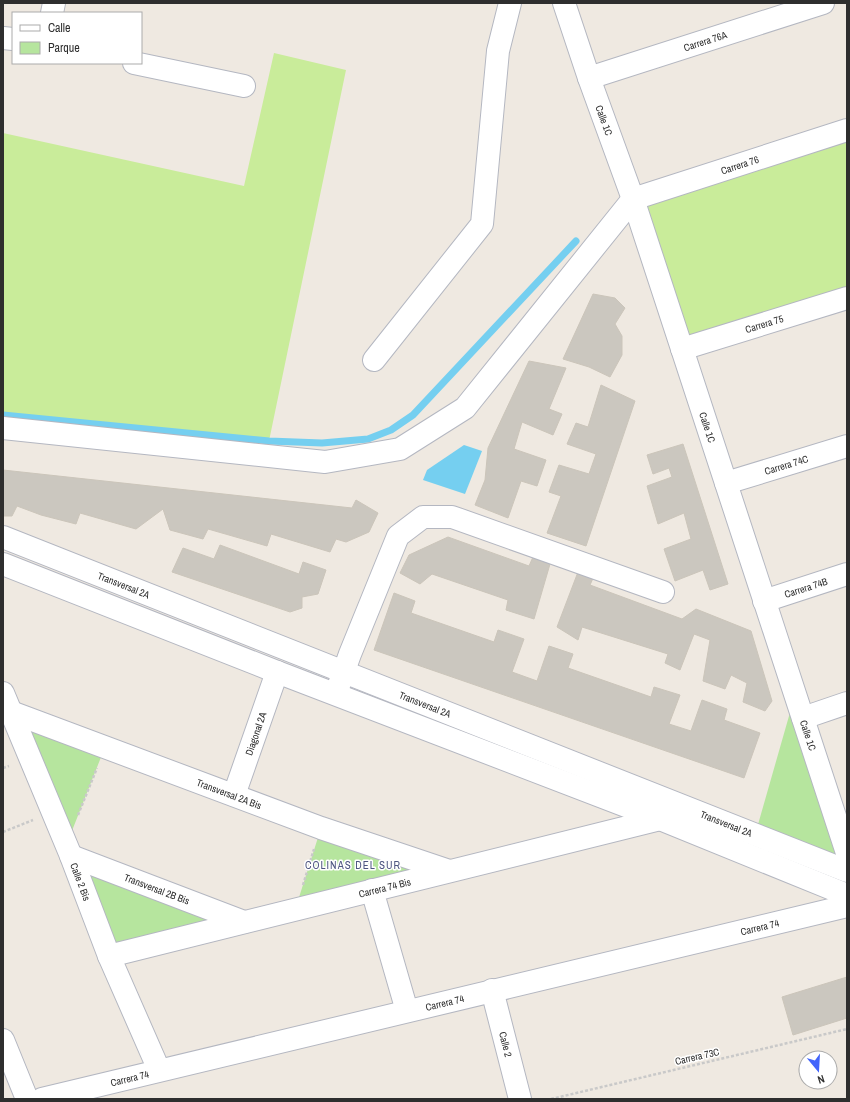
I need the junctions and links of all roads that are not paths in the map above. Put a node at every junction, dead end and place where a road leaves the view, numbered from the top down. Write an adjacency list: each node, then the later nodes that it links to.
1 (510, 3): 11 (street)
2 (564, 3): 5 (street, Calle 1C)
3 (823, 3): 5 (street, Carrera 76A)
4 (139, 64): 6 (street)
5 (589, 78): 8 (street, Calle 1C)
6 (244, 86)
7 (847, 130): 8 (street, Carrera 76)
8 (633, 199): 10 (street, Calle 1C); 12 (street)
9 (847, 298): 10 (street, Carrera 75)
10 (682, 349): 14 (street, Calle 1C)
11 (374, 360)
12 (3, 428)
13 (847, 446): 14 (street, Carrera 74C)
14 (726, 483): 19 (street, Calle 1C)
15 (3, 537): 21 (street, Transversal 2A)
16 (3, 564): 20 (street)
17 (847, 574): 19 (street, Carrera 74B)
18 (663, 592): 21 (street)
19 (764, 601): 25 (street, Calle 1C)
20 (277, 672): 22 (street); 26 (street, Diagonal 2A)
21 (344, 672): 22 (street); 31 (street, Transversal 2A)
22 (336, 694): 27 (street)
23 (7, 702): 26 (street, Transversal 2A Bis); 29 (street, Calle 2 Bis)
24 (847, 703): 25 (street)
25 (803, 718): 28 (street, Calle 1C)
26 (234, 795): 30 (street, Transversal 2A Bis)
27 (660, 819): 30 (street, Carrera 74 Bis); 33 (street)
28 (845, 841)
29 (69, 851): 35 (street, Transversal 2B Bis); 36 (street, Calle 2 Bis)
30 (448, 871): 32 (street, Carrera 74 Bis)
31 (847, 871)
32 (372, 890): 35 (street, Carrera 74 Bis); 38 (street)
33 (847, 895)
34 (847, 906): 37 (street, Carrera 74)
35 (244, 922): 36 (street, Carrera 74 Bis)
36 (109, 956): 40 (street, Calle 2 Bis)
37 (492, 990): 38 (street, Carrera 74); 43 (street, Calle 2)
38 (407, 1011): 40 (street, Carrera 74)
39 (3, 1040): 41 (street)
40 (159, 1070): 42 (street, Carrera 74)
41 (27, 1099)
42 (42, 1099)
43 (520, 1099)

